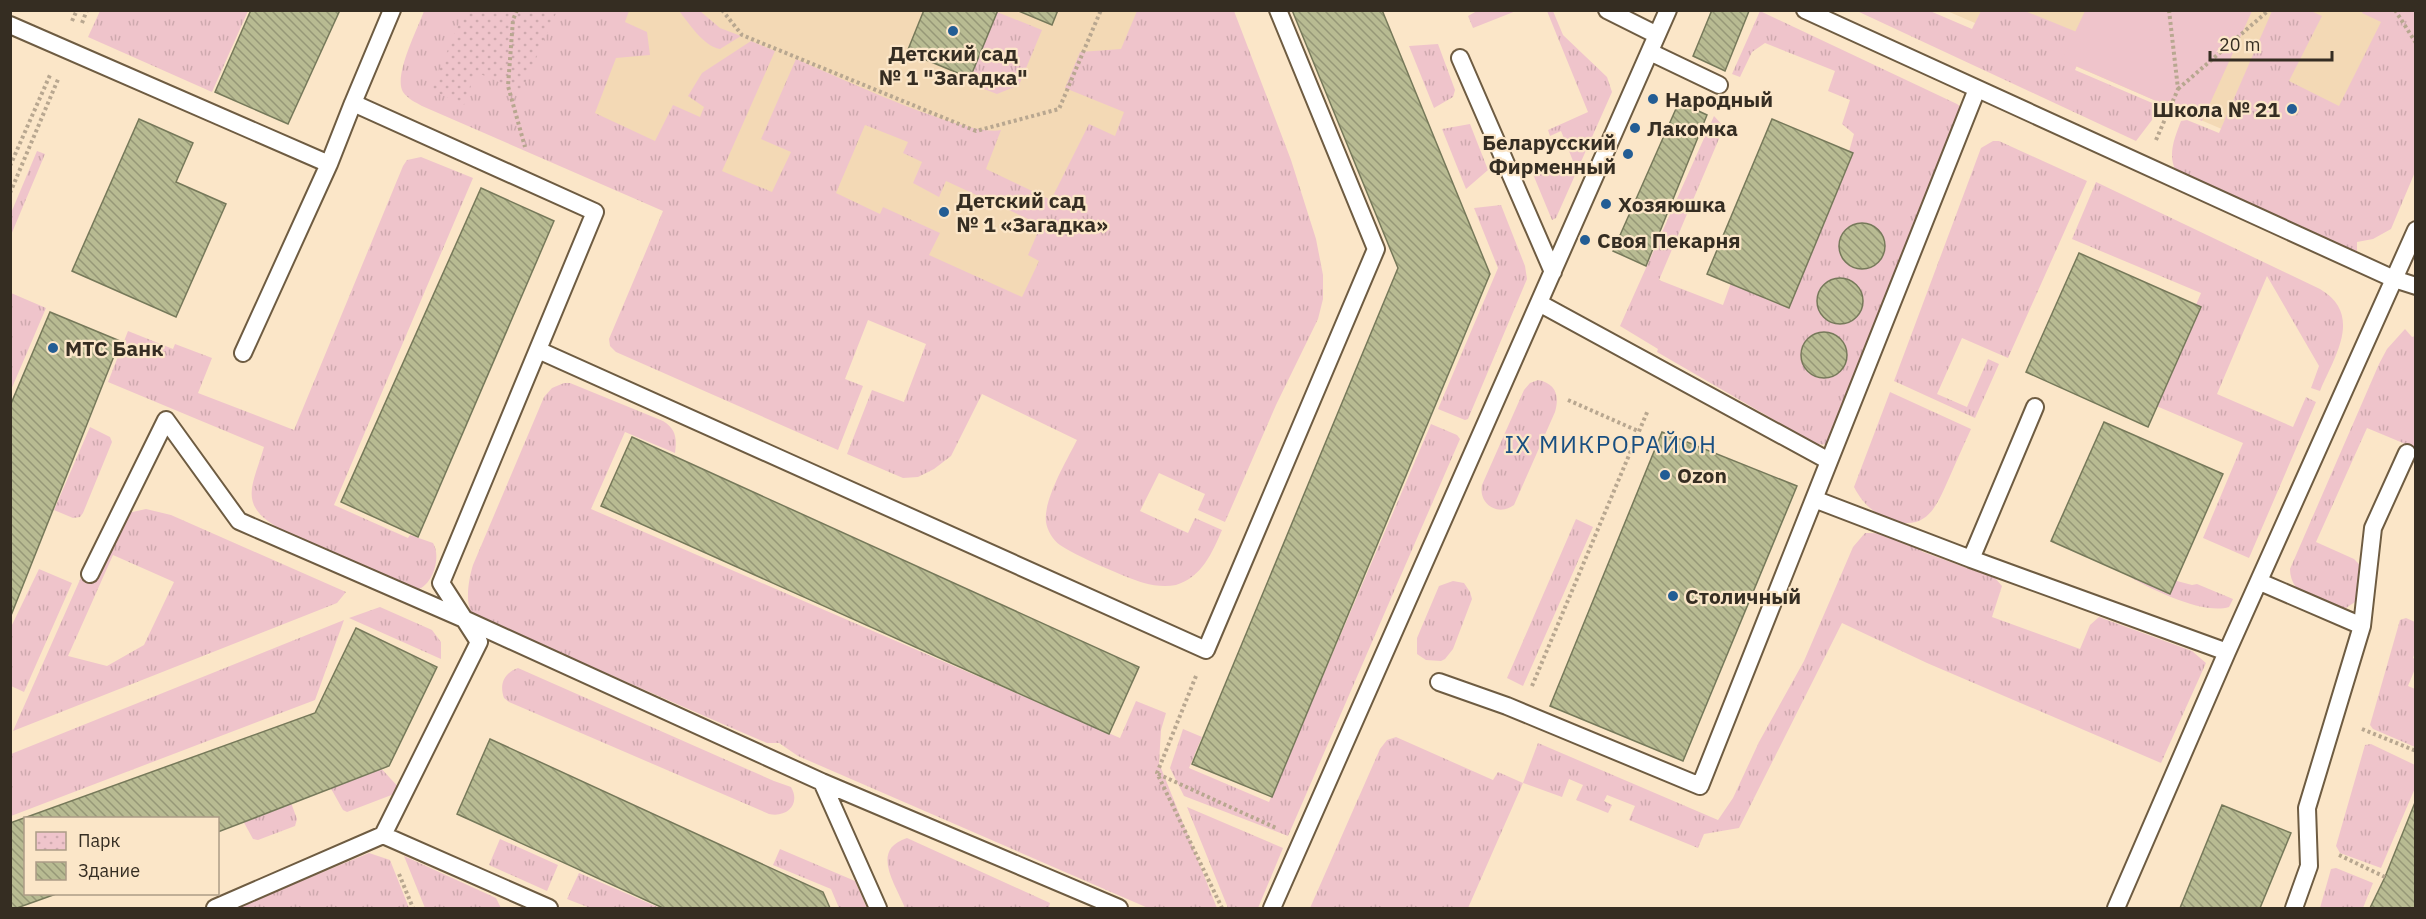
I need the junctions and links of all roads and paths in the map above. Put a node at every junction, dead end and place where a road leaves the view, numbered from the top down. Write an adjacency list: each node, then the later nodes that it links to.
1 (77, 10): 17 (path)
2 (87, 10): 17 (path)
3 (392, 10): 23 (lane)
4 (517, 10): 27 (path)
5 (722, 10): 6 (path)
6 (1101, 10)
7 (1278, 10): 48 (lane)
8 (1607, 10): 15 (lane)
9 (1668, 10): 15 (lane)
10 (1804, 10): 21 (lane)
11 (2169, 10): 22 (path)
12 (2269, 10): 22 (path)
13 (2396, 10): 16 (path)
14 (10, 25): 17 (lane)
15 (1657, 35): 18 (lane)
16 (2415, 43)
17 (66, 50): 24 (lane); 26 (path); 28 (path)
18 (1650, 52): 20 (lane); 30 (lane)
19 (1460, 58): 30 (lane)
20 (1719, 85)
21 (1977, 89): 25 (lane); 41 (lane)
22 (2178, 89): 25 (path)
23 (352, 103): 24 (lane); 27 (lane)
24 (328, 164): 35 (lane)
25 (2146, 165): 31 (lane)
26 (10, 166)
27 (536, 186): 34 (lane)
28 (10, 193)
29 (2415, 230): 31 (lane)
30 (1553, 272): 33 (lane)
31 (2394, 279): 32 (lane); 45 (lane)
32 (2415, 286)
33 (1539, 303): 41 (lane); 57 (lane)
34 (538, 350): 46 (lane); 48 (lane)
35 (243, 353)
36 (1568, 400): 39 (path)
37 (2036, 407): 43 (lane)
38 (1648, 410): 39 (path)
39 (1638, 431): 51 (path)
40 (2407, 453): 47 (lane)
41 (1828, 461): 42 (lane)
42 (1814, 499): 43 (lane); 51 (lane)
43 (1971, 559): 49 (lane)
44 (90, 574): 46 (lane)
45 (2260, 582): 47 (lane); 49 (lane)
46 (464, 619): 55 (lane); 56 (lane)
47 (2362, 626): 67 (lane)
48 (1206, 650): 54 (path)
49 (2227, 652): 66 (lane)
50 (1439, 682): 51 (lane)
51 (1521, 712)
52 (2353, 725): 53 (path)
53 (2415, 751)
54 (1157, 773): 57 (path); 64 (path)
55 (822, 782): 62 (lane); 63 (lane)
56 (383, 835): 60 (lane); 61 (lane)
57 (1303, 840): 65 (lane)
58 (2338, 854): 59 (path)
59 (2385, 877)
60 (215, 909)
61 (549, 909)
62 (878, 909)
63 (1119, 909)
64 (1222, 909)
65 (1272, 909)
66 (2116, 909)
67 (2294, 909)

